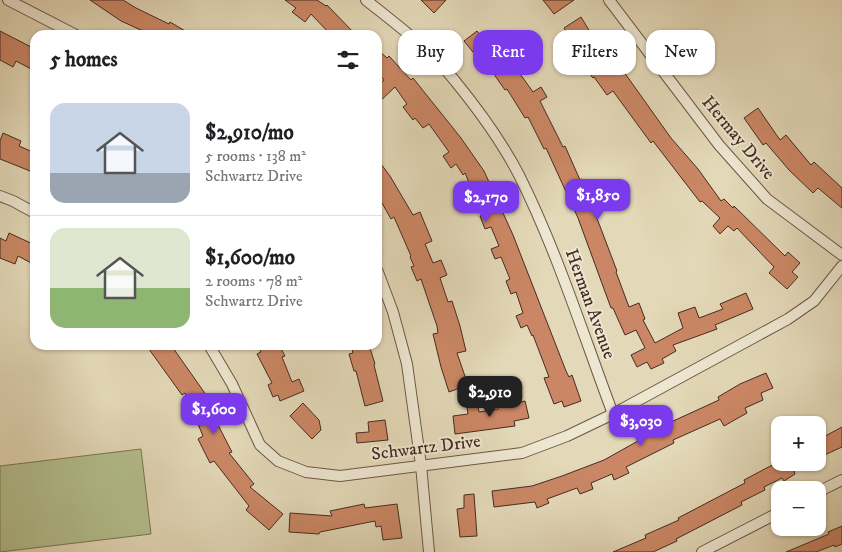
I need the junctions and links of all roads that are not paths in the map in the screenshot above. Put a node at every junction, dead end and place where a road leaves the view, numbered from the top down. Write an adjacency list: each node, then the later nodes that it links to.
1 (8, 0): 4 (street)
2 (366, 0): 11 (street, Herman Avenue)
3 (610, 0): 7 (street, Hermay Drive)
4 (66, 30)
5 (0, 196): 6 (street)
6 (30, 210)
7 (842, 255)
8 (842, 266): 11 (street, Schwartz Drive)
9 (382, 283): 12 (street)
10 (212, 350): 12 (street, Schwartz Drive)
11 (613, 414): 12 (street, Schwartz Drive)
12 (421, 465): 16 (street)
13 (842, 480): 14 (street)
14 (826, 488)
15 (771, 517): 17 (street)
16 (429, 552)
17 (702, 552)

